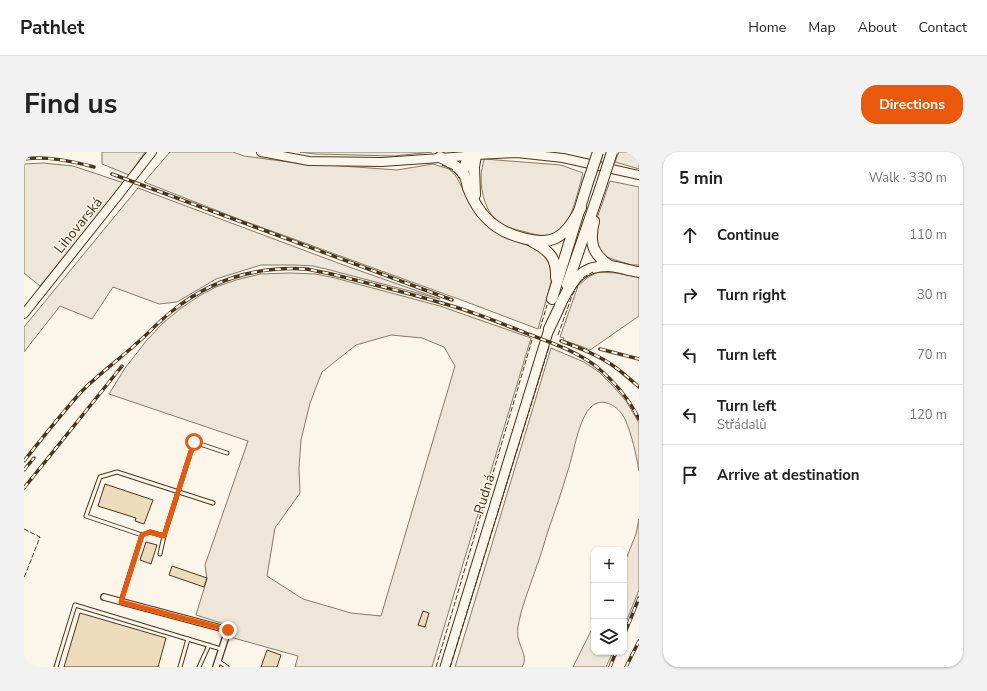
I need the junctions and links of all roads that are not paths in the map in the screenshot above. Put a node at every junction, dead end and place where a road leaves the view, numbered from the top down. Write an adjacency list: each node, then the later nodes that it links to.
1 (152, 152): 16 (street, Lihovarská)
2 (261, 152): 6 (street)
3 (598, 152): 11 (highway, bridge)
4 (612, 152): 9 (highway, bridge)
5 (472, 155): 6 (street); 7 (highway); 8 (street); 10 (highway)
6 (440, 157): 7 (highway)
7 (463, 173): 10 (highway)
8 (639, 176)
9 (599, 190): 13 (highway); 15 (highway)
10 (476, 203): 12 (highway)
11 (581, 208): 12 (highway); 15 (highway)
12 (524, 238): 15 (highway)
13 (610, 266): 14 (highway); 15 (highway)
14 (639, 272)
15 (557, 301): 17 (highway)
16 (24, 314)
17 (549, 329): 34 (main road, Rudná)
18 (226, 453): 19 (lane)
19 (178, 492): 20 (lane); 21 (lane); 22 (lane)
20 (212, 503)
21 (142, 535): 22 (lane); 25 (lane)
22 (164, 536): 23 (lane)
23 (160, 554)
24 (104, 597): 25 (street)
25 (121, 602): 28 (street)
26 (188, 639): 27 (lane); 30 (lane); 31 (lane)
27 (209, 645): 28 (lane); 32 (lane)
28 (222, 649): 29 (street)
29 (217, 664): 33 (lane)
30 (56, 667)
31 (180, 667)
32 (199, 667)
33 (227, 667)
34 (445, 667)

